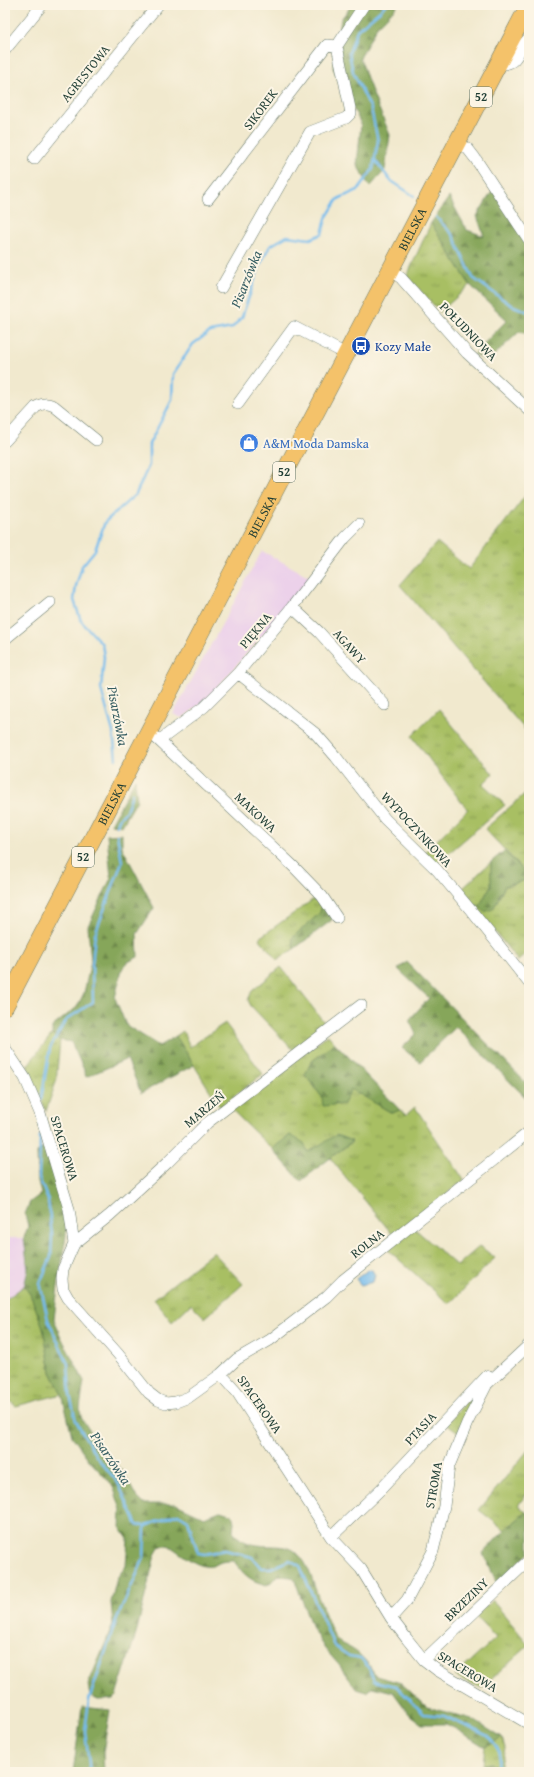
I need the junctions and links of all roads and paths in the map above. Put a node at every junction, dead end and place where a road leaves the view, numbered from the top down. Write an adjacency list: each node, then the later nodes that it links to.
1 (42, 5): 7 (street)
2 (158, 5): 10 (street, AGRESTOWA)
3 (364, 5): 6 (street)
4 (528, 5): 8 (main road, BIELSKA / 52)
5 (529, 38): 8 (street)
6 (337, 46): 11 (street, SIKOREK); 14 (street)
7 (5, 50)
8 (498, 64): 9 (main road, BIELSKA / 52)
9 (457, 141): 12 (street); 13 (main road, BIELSKA / 52)
10 (34, 159)
11 (208, 199)
12 (529, 240)
13 (390, 270): 15 (main road, BIELSKA / 52); 17 (street, POŁUDNIOWA)
14 (222, 288)
15 (346, 354): 16 (street); 26 (main road, BIELSKA / 52)
16 (238, 404)
17 (529, 410)
18 (96, 440): 19 (street)
19 (5, 441)
20 (359, 524): 22 (street, PIĘKNA)
21 (50, 602): 23 (street)
22 (292, 608): 24 (street, PIĘKNA); 25 (street, AGAWY)
23 (5, 639)
24 (238, 673): 26 (street, PIĘKNA); 28 (street, WYPOCZYNKOWA)
25 (385, 705)
26 (154, 737): 27 (street, MAKOWA); 30 (main road, BIELSKA / 52)
27 (337, 918)
28 (529, 983)
29 (361, 1005): 33 (street, MARZEŃ)
30 (5, 1006)
31 (5, 1048): 33 (street, SPACEROWA)
32 (529, 1132): 36 (street, ROLNA)
33 (74, 1244): 36 (street, SPACEROWA)
34 (529, 1336): 37 (street, PTASIA)
35 (529, 1345): 39 (street, STROMA)
36 (221, 1374): 37 (street, SPACEROWA)
37 (331, 1538): 39 (street, SPACEROWA)
38 (529, 1560): 40 (street, BRZEZINY)
39 (391, 1618): 40 (street, SPACEROWA)
40 (424, 1660): 41 (street, SPACEROWA)
41 (529, 1724)

